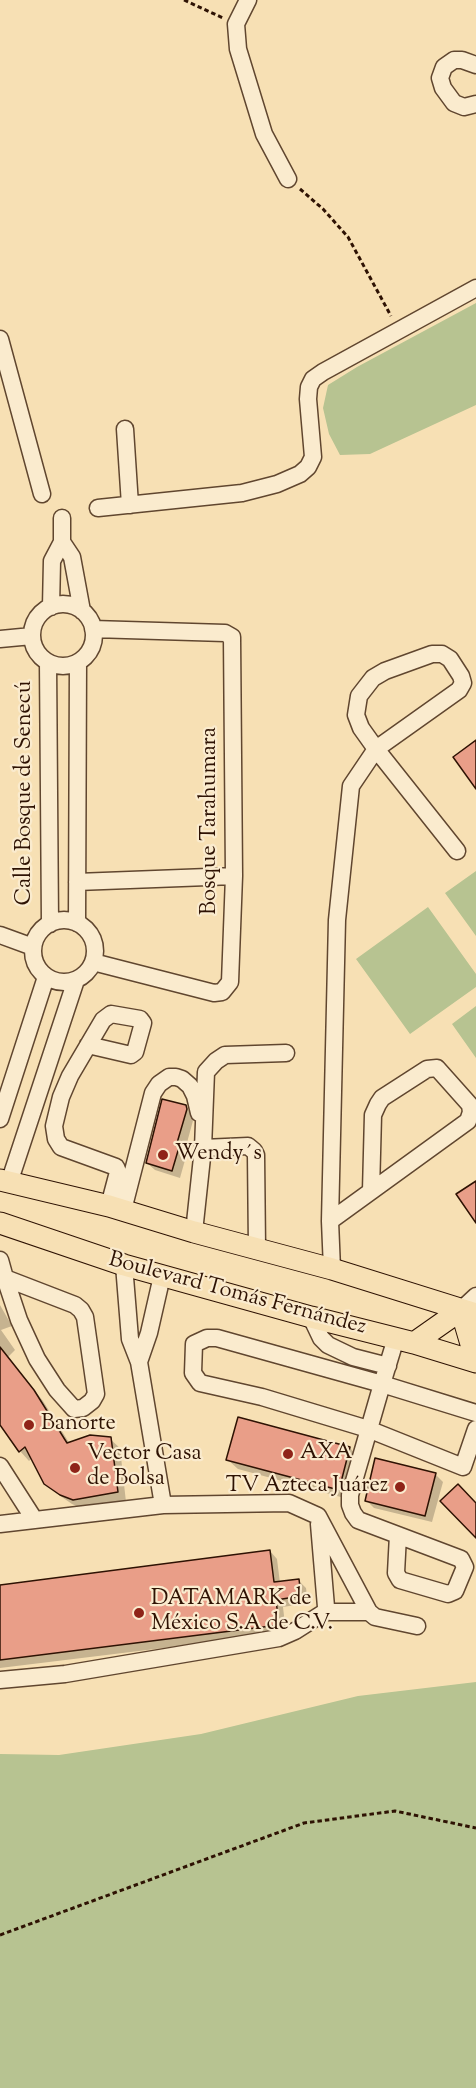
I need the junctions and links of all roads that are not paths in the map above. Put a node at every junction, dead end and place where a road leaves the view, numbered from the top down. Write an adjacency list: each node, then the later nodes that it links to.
1 (248, 0): 4 (street)
2 (476, 64): 3 (street)
3 (476, 104)
4 (288, 179)
5 (476, 288): 9 (street)
6 (0, 339): 8 (street)
7 (125, 429): 9 (street)
8 (42, 494)
9 (130, 505): 10 (street)
10 (98, 508)
11 (62, 518): 12 (street)
12 (62, 542): 13 (street); 14 (street)
13 (51, 607): 14 (street); 16 (street)
14 (82, 611): 15 (street)
15 (93, 629): 19 (street); 22 (street, Bosque Tarahumara)
16 (32, 636): 17 (street); 18 (street)
17 (0, 639)
18 (48, 662): 19 (street); 25 (street, Calle Bosque de Senecú)
19 (78, 662): 23 (street)
20 (376, 749): 20 (street); 21 (street); 43 (street)
21 (457, 851)
22 (234, 876): 23 (street); 28 (street, Bosque Tarahumara)
23 (77, 882): 24 (street)
24 (77, 923): 25 (street); 28 (street)
25 (50, 924): 27 (street)
26 (0, 934): 27 (street)
27 (33, 946): 29 (street)
28 (93, 962): 30 (street)
29 (46, 977): 30 (street); 33 (street)
30 (76, 980): 34 (street)
31 (88, 1046): 38 (street)
32 (286, 1053): 39 (street)
33 (16, 1067): 34 (street); 35 (street)
34 (45, 1075): 37 (street)
35 (4, 1095): 36 (street)
36 (0, 1119)
37 (30, 1120): 38 (street); 40 (street)
38 (54, 1126): 42 (street)
39 (203, 1141): 42 (street); 45 (street); 46 (street)
40 (5, 1182): 42 (main road)
41 (371, 1191): 41 (street); 43 (street)
42 (116, 1208): 45 (main road)
43 (330, 1221): 49 (street)
44 (0, 1223): 48 (main road, Boulevard Tomás Fernández)
45 (194, 1232): 46 (main road)
46 (257, 1248): 49 (main road)
47 (0, 1260): 51 (street)
48 (124, 1266): 50 (main road, Boulevard Tomás Fernández); 56 (street)
49 (332, 1269): 52 (main road)
50 (162, 1276): 53 (main road, Boulevard Tomás Fernández); 56 (street)
51 (5, 1278): 51 (street)
52 (471, 1307): 54 (main road); 55 (main road)
53 (311, 1317): 54 (main road, Boulevard Tomás Fernández); 57 (street)
54 (405, 1340): 55 (main road, Boulevard Tomás Fernández); 57 (street)
55 (476, 1361)
56 (139, 1362): 64 (street)
57 (388, 1366): 58 (street)
58 (382, 1384): 59 (street); 60 (street); 60 (street)
59 (476, 1413)
60 (368, 1429): 63 (street); 68 (street)
61 (476, 1429): 63 (street)
62 (0, 1466): 66 (street)
63 (470, 1469)
64 (163, 1505): 65 (street); 66 (street)
65 (318, 1516): 69 (street); 70 (street)
66 (34, 1519): 67 (street)
67 (0, 1524)
68 (398, 1535)
69 (328, 1610): 70 (street); 72 (street)
70 (369, 1612): 71 (street)
71 (417, 1626)
72 (0, 1680)

